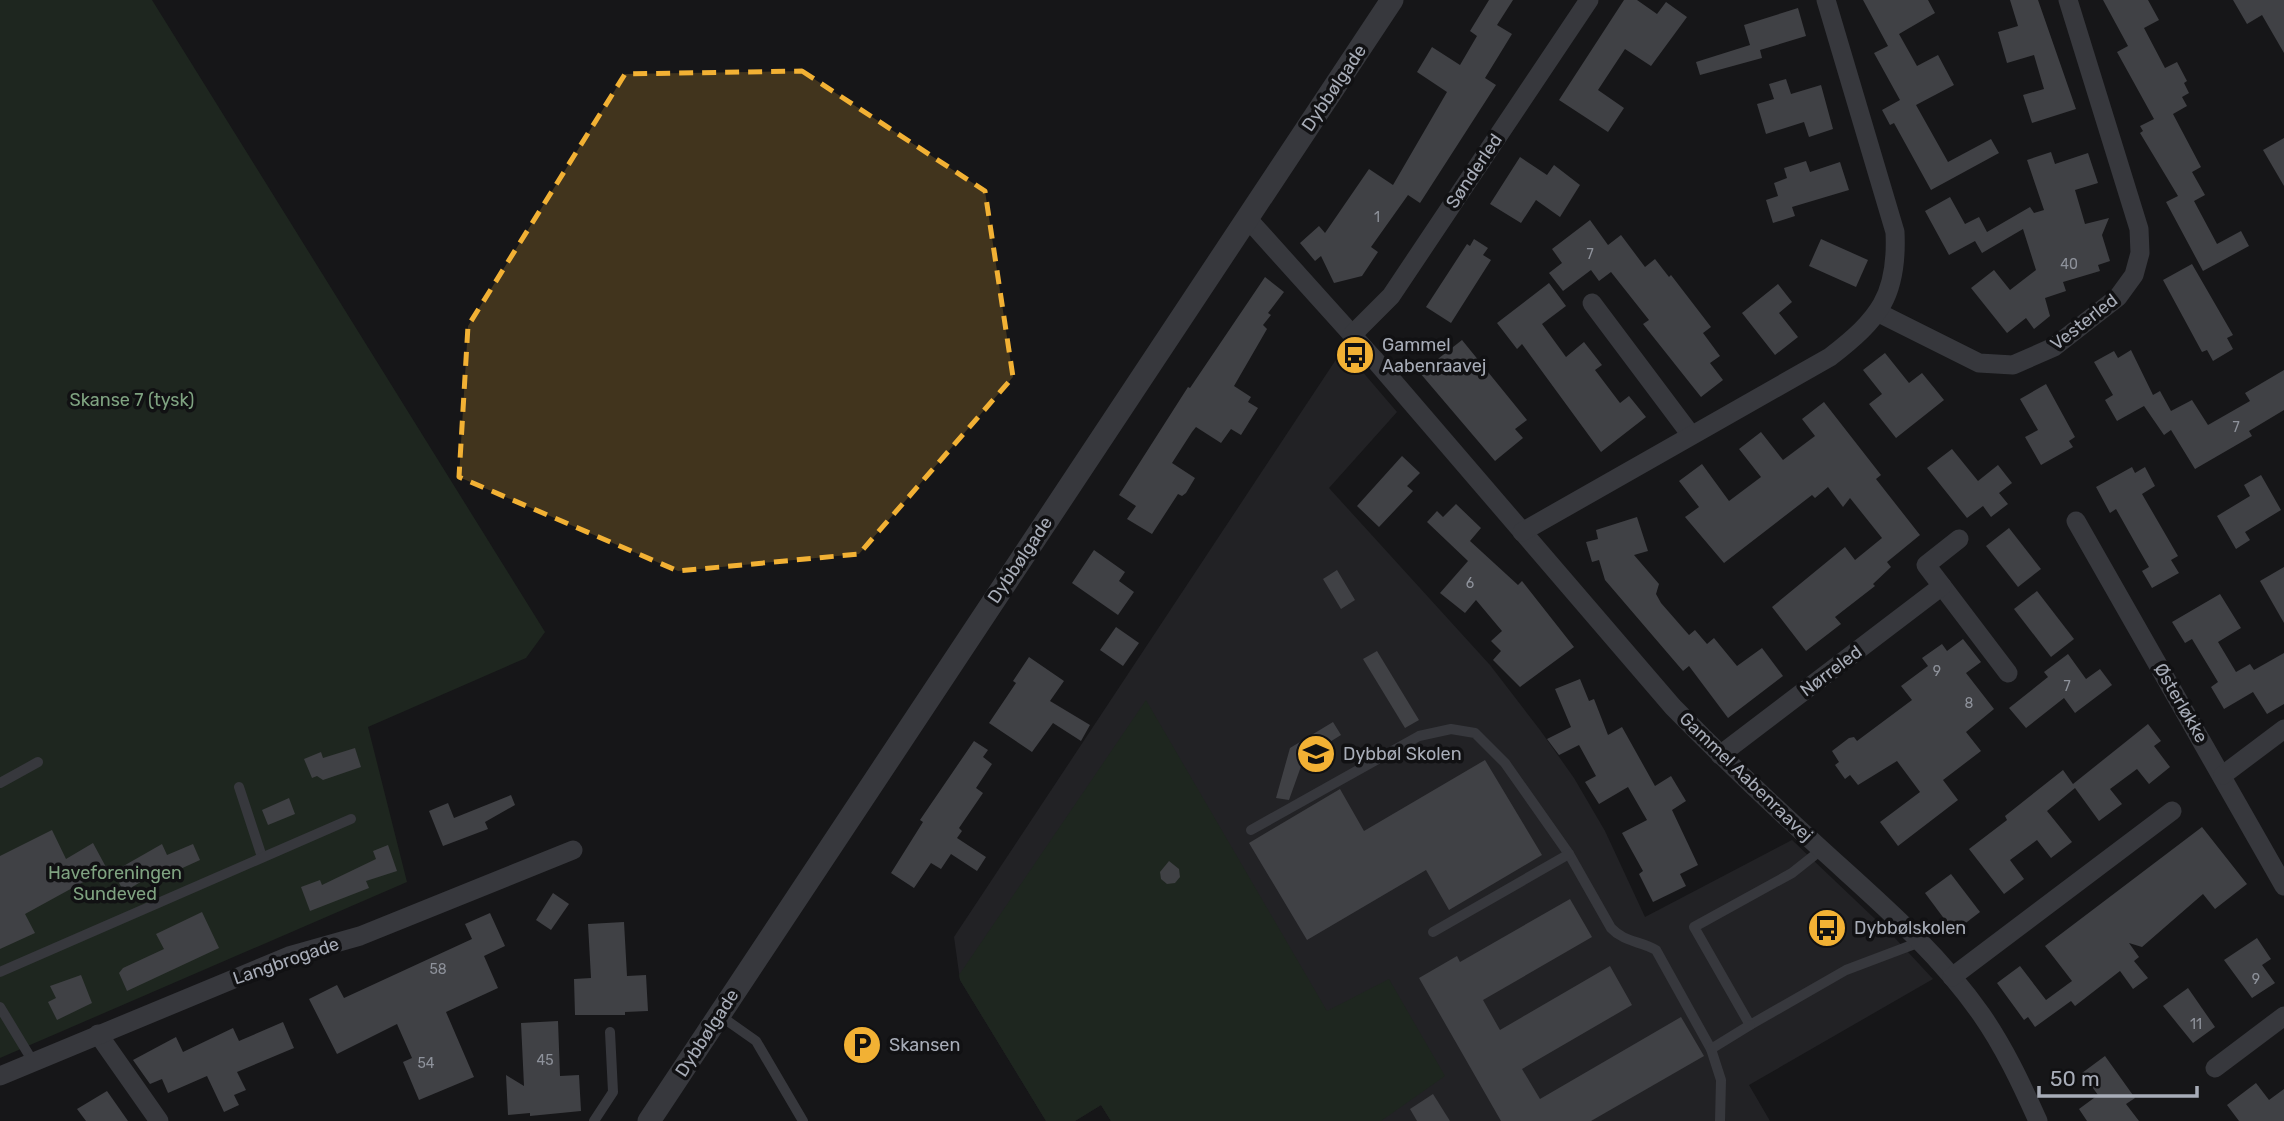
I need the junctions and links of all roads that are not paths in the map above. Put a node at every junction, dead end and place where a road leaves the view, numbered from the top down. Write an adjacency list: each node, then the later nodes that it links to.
1 (1392, 0): 5 (street, Dybbølgade)
2 (1589, 0): 8 (street, Sønderled)
3 (1826, 0): 7 (street)
4 (2068, 0): 7 (street, Vesterled)
5 (1247, 218): 8 (street, Gammel Aabenraavej); 34 (street, Dybbølgade)
6 (1592, 303): 9 (street)
7 (1880, 313): 9 (street)
8 (1352, 335): 11 (street, Gammel Aabenraavej)
9 (1691, 435): 11 (street)
10 (2076, 520): 18 (street, Østerløkke)
11 (1522, 532): 16 (street, Gammel Aabenraavej)
12 (1959, 538): 13 (street)
13 (1942, 586): 14 (street); 16 (street, Nørreled)
14 (2008, 673)
15 (2284, 729): 18 (street)
16 (1720, 755): 25 (street, Gammel Aabenraavej)
17 (38, 762): 19 (lane)
18 (2223, 775): 28 (street, Østerløkke)
19 (0, 783)
20 (239, 786): 27 (lane)
21 (2172, 811): 32 (street)
22 (351, 819): 27 (lane)
23 (1251, 830): 26 (lane)
24 (573, 850): 38 (street, Langbrogade)
25 (1821, 850): 30 (street, Gammel Aabenraavej); 36 (lane)
26 (1569, 854): 29 (lane); 39 (lane)
27 (262, 857): 31 (lane)
28 (2284, 886)
29 (1433, 932)
30 (1920, 942): 32 (street, Gammel Aabenraavej); 36 (lane)
31 (0, 972)
32 (1952, 977): 48 (street, Gammel Aabenraavej)
33 (0, 1007): 40 (lane)
34 (719, 1015): 45 (street, Dybbølgade); 46 (lane)
35 (2284, 1016): 41 (street)
36 (1750, 1025): 39 (lane)
37 (610, 1032): 44 (lane)
38 (98, 1034): 40 (street, Langbrogade); 43 (street)
39 (1712, 1049): 47 (lane)
40 (32, 1060): 42 (street, Langbrogade)
41 (2215, 1068)
42 (0, 1076)
43 (159, 1121)
44 (594, 1121)
45 (649, 1121)
46 (803, 1121)
47 (1720, 1121)
48 (2038, 1121)

